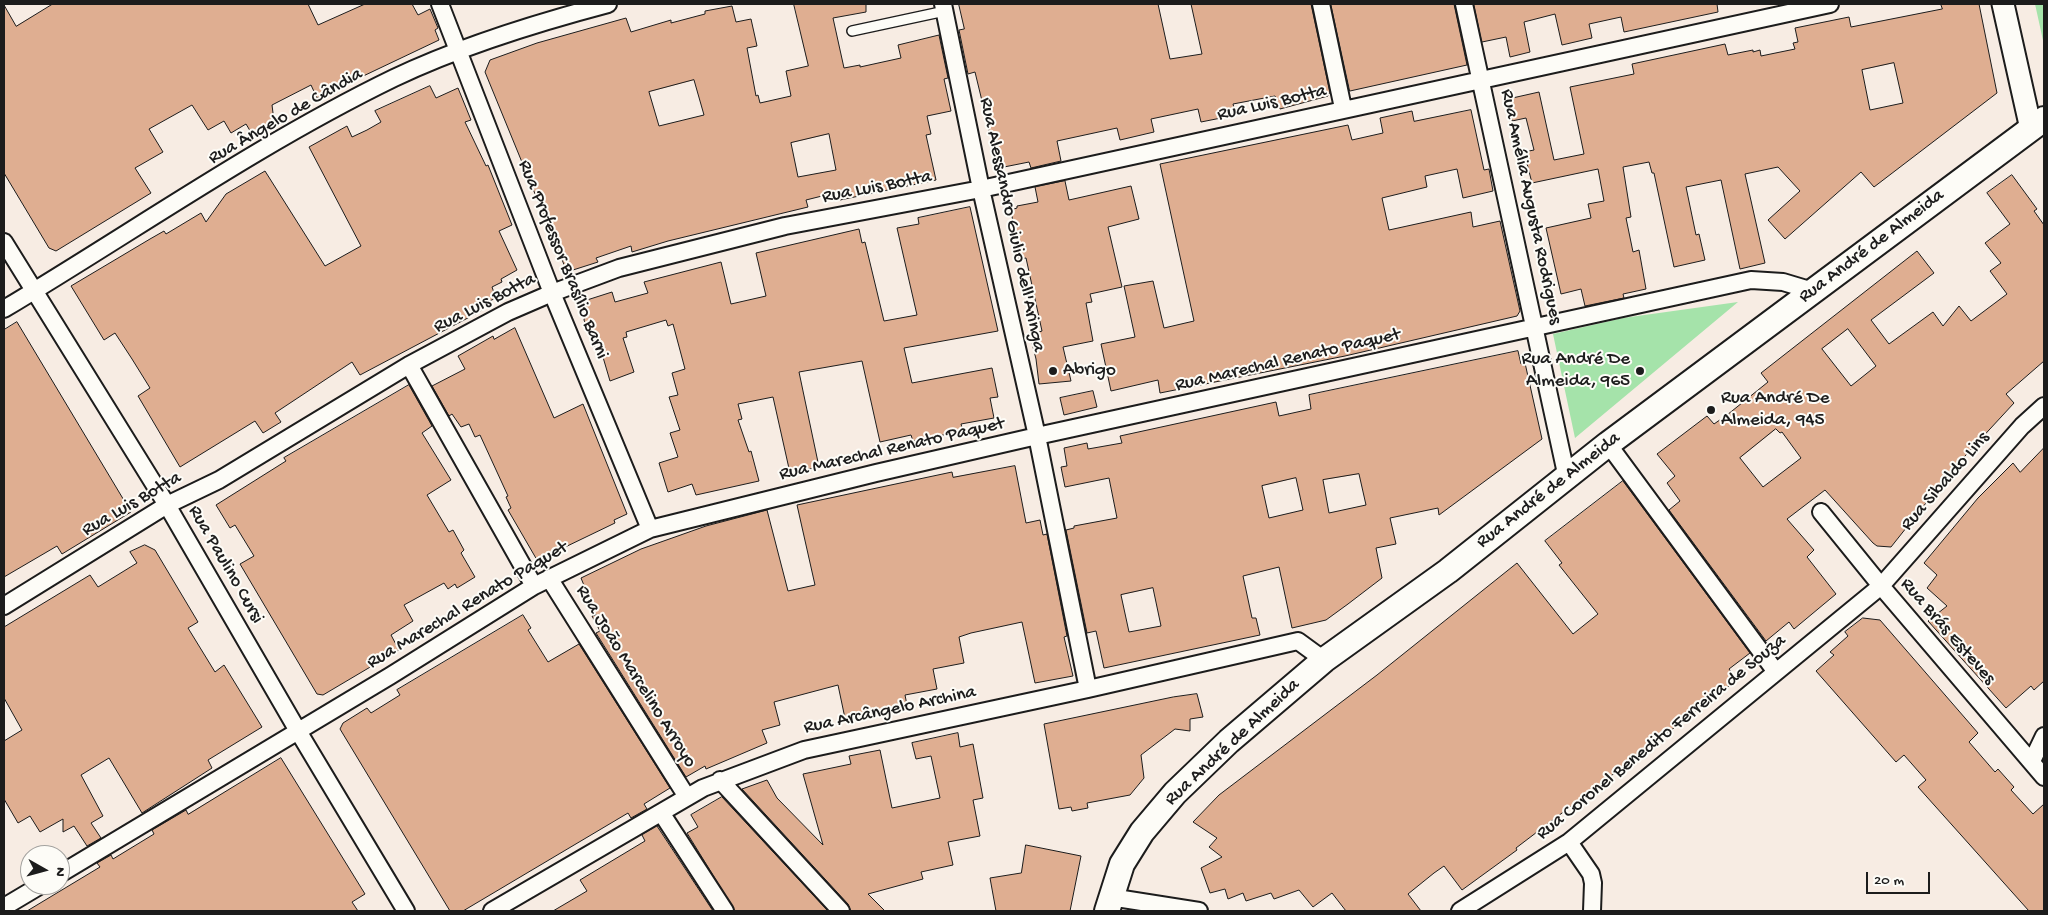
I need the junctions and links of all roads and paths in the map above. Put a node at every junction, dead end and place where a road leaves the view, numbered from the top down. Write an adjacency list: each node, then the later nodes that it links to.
1 (440, 4): 9 (street, Rua Professor Brasílio Barni)
2 (608, 4): 9 (street, Rua Ângelo de Cândia)
3 (1321, 4): 11 (street)
4 (1464, 4): 10 (street, Rua Amélia Augusta Rodrigues)
5 (1830, 4): 10 (street, Rua Luis Botta)
6 (2003, 4): 12 (street)
7 (944, 8): 8 (lane); 13 (street, Rua Alessandro Giulio dell'Aringa)
8 (852, 31)
9 (459, 52): 15 (street, Rua Ângelo de Cândia); 17 (street, Rua Professor Brasílio Barni)
10 (1482, 80): 11 (street, Rua Luis Botta); 19 (street, Rua Amélia Augusta Rodrigues)
11 (1343, 108): 13 (street, Rua Luis Botta)
12 (2037, 124): 16 (main road, Rua André de Almeida)
13 (981, 189): 17 (street, Rua Luis Botta); 22 (street, Rua Alessandro Giulio dell'Aringa)
14 (4, 242): 15 (street, Rua Paulino Cursi)
15 (33, 291): 18 (street, Rua Ângelo de Cândia); 25 (street, Rua Paulino Cursi)
16 (1813, 291): 19 (street, Rua Marechal Renato Paquet); 23 (main road, Rua André de Almeida)
17 (552, 293): 20 (street, Rua Luis Botta); 27 (street, Rua Professor Brasílio Barni)
18 (4, 309)
19 (1536, 326): 22 (street, Rua Marechal Renato Paquet); 24 (street, Rua Amélia Augusta Rodrigues)
20 (409, 366): 25 (street, Rua Luis Botta); 29 (street)
21 (2044, 406): 30 (street, Rua Sibaldo Lins)
22 (1037, 436): 27 (street, Rua Marechal Renato Paquet); 34 (street, Rua Alessandro Giulio dell'Aringa)
23 (1608, 444): 24 (main road, Rua André de Almeida); 33 (street)
24 (1568, 478): 32 (main road, Rua André de Almeida)
25 (167, 505): 31 (street, Rua Luis Botta); 35 (street, Rua Paulino Cursi)
26 (1821, 512): 30 (street, Rua Brás Esteves)
27 (650, 529): 28 (street, Rua Marechal Renato Paquet)
28 (549, 578): 29 (street, Rua Marechal Renato Paquet); 40 (street, Rua João Marcelino Arroyo)
29 (534, 586): 35 (street, Rua Marechal Renato Paquet)
30 (1881, 586): 33 (street, Rua Coronel Benedito Ferreira de Souza); 37 (street, Rua Brás Esteves)
31 (4, 606)
32 (1324, 660): 34 (street, Rua Arcângelo Archina); 45 (main road, Rua André de Almeida)
33 (1776, 672): 42 (street, Rua Coronel Benedito Ferreira de Souza)
34 (1088, 689): 39 (street, Rua Arcângelo Archina)
35 (298, 731): 43 (street, Rua Marechal Renato Paquet); 47 (street, Rua Paulino Cursi)
36 (2044, 736): 37 (street)
37 (2032, 761): 38 (street, Rua Brás Esteves)
38 (2044, 777)
39 (720, 780): 40 (street, Rua Arcângelo Archina); 50 (street)
40 (686, 797): 41 (street, Rua Arcângelo Archina)
41 (662, 814): 48 (street, Rua Arcângelo Archina); 49 (street)
42 (1569, 842): 52 (street, Rua Coronel Benedito Ferreira de Souza); 53 (street)
43 (70, 868)
44 (25, 895): 46 (street)
45 (1108, 904): 51 (street)
46 (4, 908)
47 (406, 911)
48 (492, 911)
49 (725, 911)
50 (841, 911)
51 (1199, 911)
52 (1460, 911)
53 (1592, 911)

